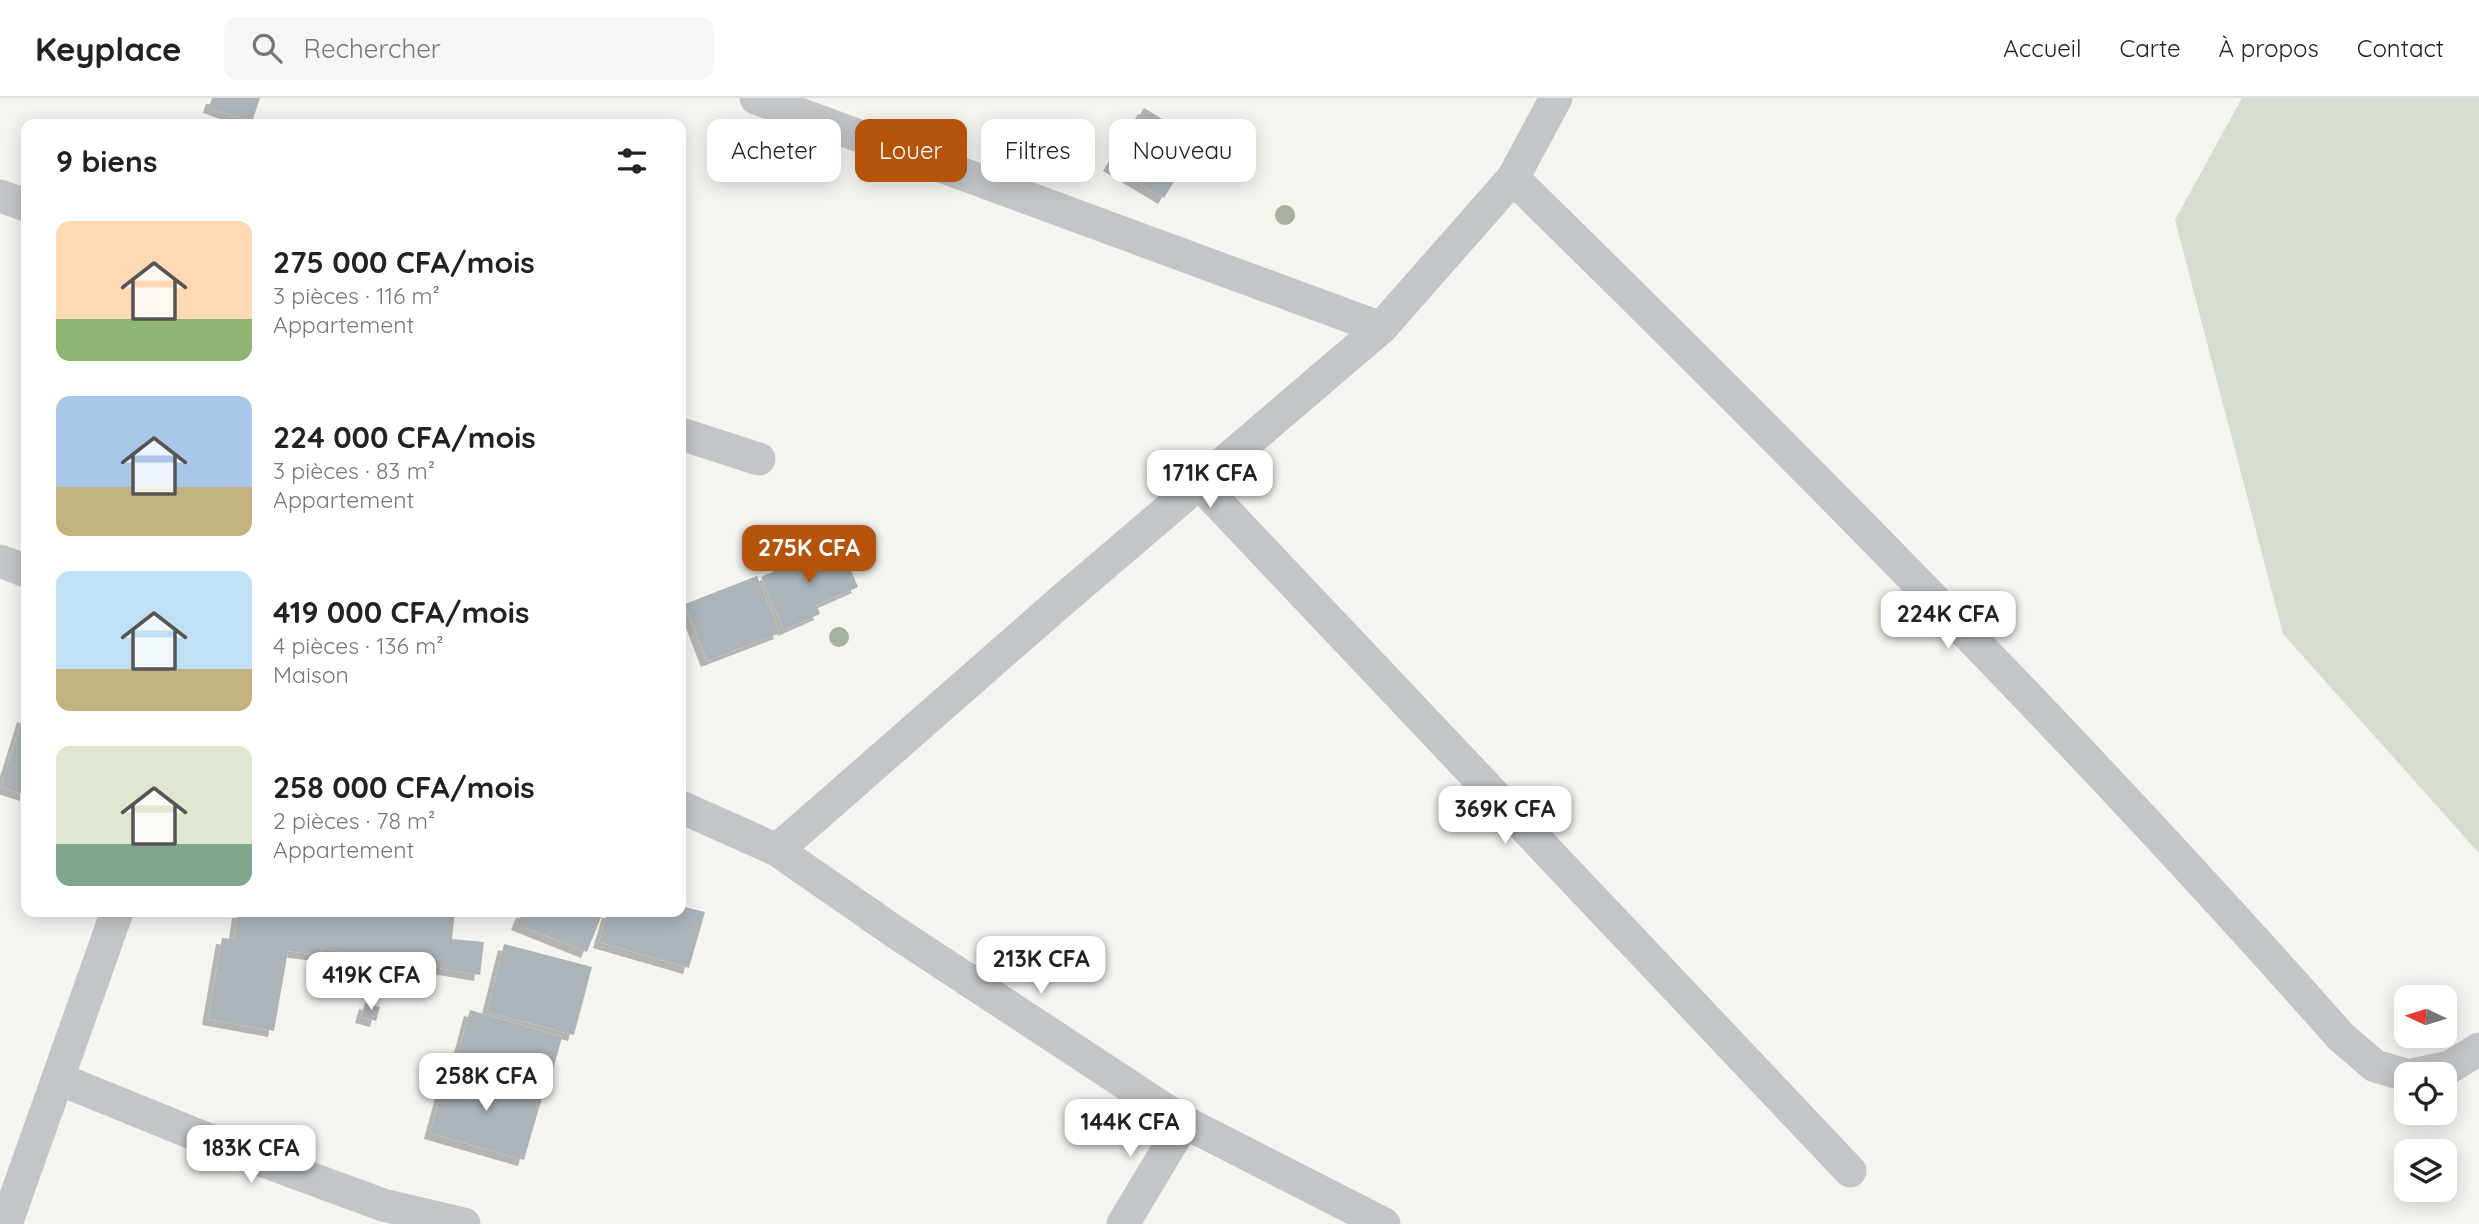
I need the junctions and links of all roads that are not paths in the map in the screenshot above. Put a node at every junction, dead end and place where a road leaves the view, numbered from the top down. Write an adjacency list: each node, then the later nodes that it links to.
1 (756, 98): 6 (street)
2 (1556, 98): 3 (street)
3 (1513, 178): 6 (street); 17 (street)
4 (0, 196): 5 (street)
5 (21, 203)
6 (1381, 328): 9 (street)
7 (686, 436): 8 (street)
8 (759, 459)
9 (1199, 483): 13 (street); 20 (street)
10 (0, 561): 11 (street)
11 (21, 569)
12 (686, 809): 13 (street)
13 (777, 850): 19 (street)
14 (115, 917): 18 (street)
15 (2479, 1049): 16 (street)
16 (2457, 1063)
17 (2394, 1072)
18 (59, 1079): 21 (street); 22 (street)
19 (1184, 1122): 23 (street); 24 (street)
20 (1850, 1171)
21 (6, 1224)
22 (464, 1224)
23 (1123, 1224)
24 (1384, 1224)

